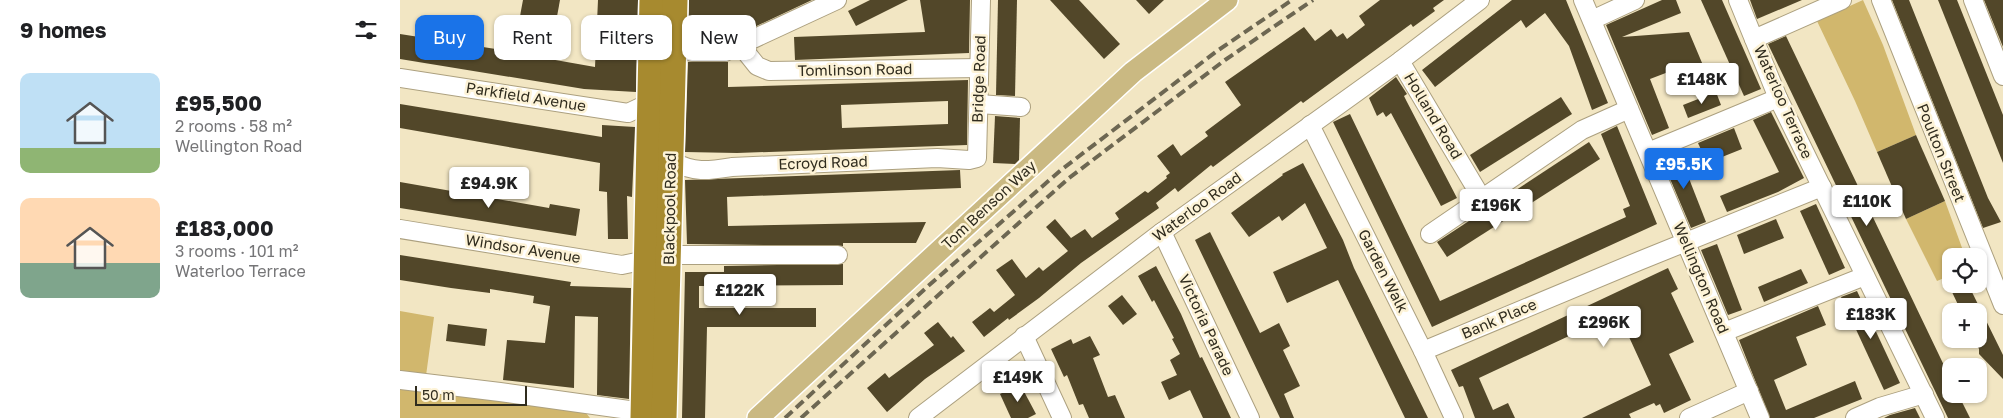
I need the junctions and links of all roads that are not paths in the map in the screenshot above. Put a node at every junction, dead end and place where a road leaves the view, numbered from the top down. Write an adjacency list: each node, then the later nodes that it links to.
1 (652, 0): 24 (highway, Blackpool Road)
2 (675, 0): 16 (highway, Blackpool Road)
3 (837, 0): 14 (street)
4 (982, 0): 20 (street, Bridge Road)
5 (1228, 0): 50 (main road, Tom Benson Way)
6 (1480, 0): 19 (street, Waterloo Road)
7 (1583, 0): 13 (street, Wellington Road)
8 (1636, 0): 13 (street)
9 (1738, 0): 15 (street, Waterloo Terrace)
10 (1842, 0): 15 (street)
11 (1881, 0): 41 (street, Poulton Street)
12 (1974, 0): 21 (street)
13 (1592, 20): 27 (street, Wellington Road)
14 (756, 39)
15 (1754, 39): 23 (street, Waterloo Terrace)
16 (673, 44): 17 (street); 31 (highway, Blackpool Road)
17 (682, 48)
18 (752, 60): 20 (street, Tomlinson Road)
19 (1400, 61): 28 (street, Waterloo Road); 33 (street, Holland Road)
20 (979, 68): 25 (street, Bridge Road)
21 (2003, 76)
22 (400, 78): 24 (street, Parkfield Avenue)
23 (1778, 98): 29 (street); 32 (street, Waterloo Terrace)
24 (649, 103): 39 (highway, Blackpool Road)
25 (979, 104): 26 (street); 30 (street, Bridge Road)
26 (1021, 107)
27 (1629, 109): 29 (street, Wellington Road); 33 (street)
28 (1310, 125): 35 (street, Waterloo Road); 44 (street, Garden Walk)
29 (1648, 152): 37 (street, Wellington Road)
30 (977, 158): 31 (street, Ecroyd Road)
31 (671, 161): 39 (highway, Blackpool Road)
32 (1822, 187): 37 (street, Bank Place); 40 (street, Waterloo Terrace)
33 (1481, 197): 36 (street)
34 (400, 229): 39 (street, Windsor Avenue)
35 (1162, 232): 43 (street, Waterloo Road); 53 (street, Victoria Parade)
36 (1430, 234)
37 (1685, 242): 42 (street, Wellington Road); 44 (street, Bank Place)
38 (838, 255): 39 (street, Windsor Avenue)
39 (658, 258): 49 (highway, Blackpool Road)
40 (1865, 276): 42 (street); 47 (street, Waterloo Terrace)
41 (2003, 305)
42 (1724, 332): 46 (street, Wellington Road)
43 (1024, 336): 51 (street, Waterloo Road); 52 (street)
44 (1423, 351): 54 (street, Garden Walk)
45 (400, 380): 48 (street)
46 (1749, 391): 55 (street); 56 (street, Wellington Road)
47 (1924, 394): 57 (street); 58 (street, Waterloo Terrace)
48 (596, 411): 49 (street)
49 (650, 416)
50 (758, 418)
51 (918, 418)
52 (1062, 418)
53 (1250, 418)
54 (1454, 418)
55 (1688, 418)
56 (1760, 418)
57 (1855, 418)
58 (1935, 418)

